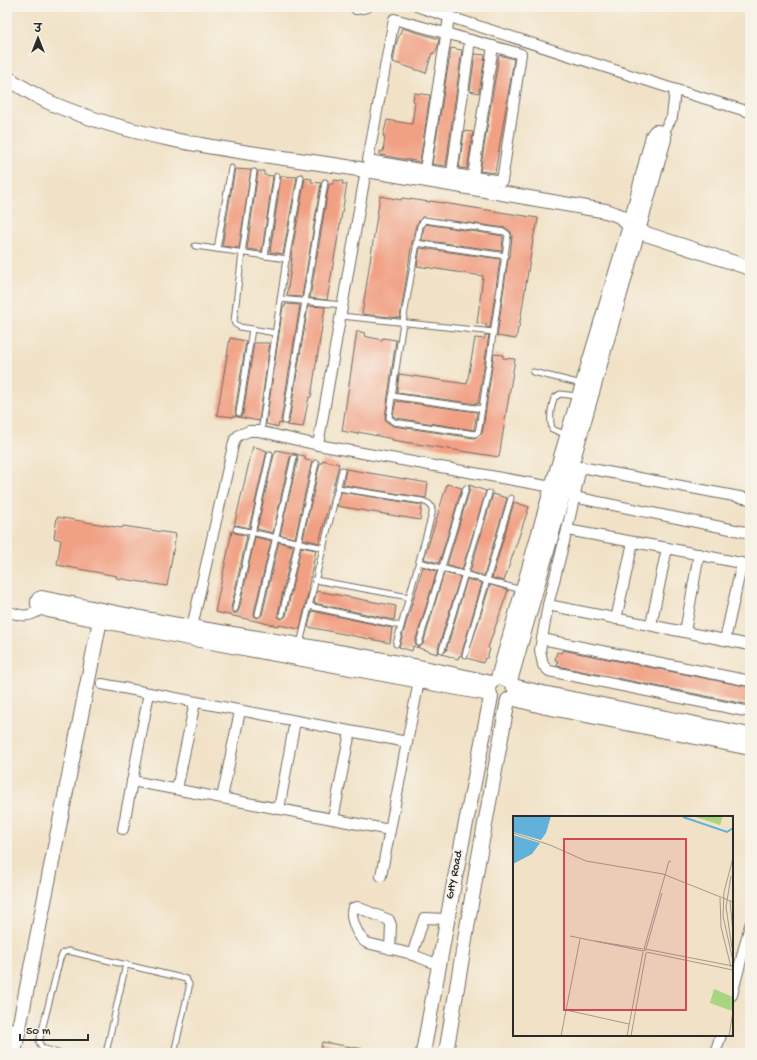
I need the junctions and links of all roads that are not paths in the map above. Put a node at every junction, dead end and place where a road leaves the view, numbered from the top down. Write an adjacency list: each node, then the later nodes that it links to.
1 (368, 7): 3 (street)
2 (419, 7): 4 (street)
3 (356, 9)
4 (449, 16): 5 (street); 6 (street)
5 (496, 32): 8 (street); 10 (street)
6 (446, 33): 7 (street); 17 (street); 17 (street)
7 (470, 40): 8 (street); 16 (street)
8 (491, 45): 21 (street); 21 (street)
9 (7, 78): 14 (street)
10 (675, 90): 11 (street); 12 (street)
11 (750, 112)
12 (663, 133): 22 (street)
13 (231, 168): 25 (lane)
14 (366, 170): 17 (street); 33 (street)
15 (254, 172): 26 (lane)
16 (452, 173): 17 (street); 21 (street)
17 (425, 175): 21 (street)
18 (277, 176): 27 (lane)
19 (301, 178): 29 (lane)
20 (325, 182): 32 (lane)
21 (472, 182): 22 (street)
22 (633, 228): 30 (street); 40 (street); 101 (street)
23 (416, 243): 28 (lane); 28 (lane); 35 (lane)
24 (195, 246): 25 (lane)
25 (217, 249): 26 (lane)
26 (242, 253): 27 (lane); 36 (lane)
27 (265, 256): 29 (lane)
28 (506, 256): 37 (lane)
29 (287, 259): 31 (lane)
30 (750, 268)
31 (280, 299): 32 (lane); 38 (lane)
32 (304, 302): 33 (lane); 44 (lane)
33 (343, 305): 34 (street)
34 (341, 316): 35 (lane); 47 (street)
35 (403, 322): 37 (lane); 41 (lane)
36 (252, 329): 38 (lane); 43 (lane)
37 (494, 332): 42 (lane)
38 (275, 333): 45 (lane)
39 (533, 372): 40 (lane)
40 (581, 390): 46 (street); 46 (lane)
41 (392, 396): 42 (lane); 42 (lane)
42 (482, 409)
43 (239, 413)
44 (285, 421)
45 (261, 432): 47 (street); 88 (street)
46 (568, 436): 52 (street)
47 (318, 445): 52 (street)
48 (270, 454): 61 (lane)
49 (294, 458): 63 (lane)
50 (316, 463): 64 (lane)
51 (342, 470): 53 (lane)
52 (552, 487): 75 (street)
53 (338, 488): 66 (lane); 69 (lane)
54 (466, 488): 71 (lane)
55 (489, 493): 72 (lane)
56 (574, 497): 58 (street); 60 (street); 62 (street)
57 (511, 498): 74 (lane)
58 (750, 499)
59 (236, 529): 61 (lane)
60 (567, 530): 65 (street); 77 (street)
61 (252, 533): 63 (lane); 80 (lane)
62 (750, 533)
63 (276, 538): 64 (lane); 82 (lane)
64 (298, 542): 66 (lane); 83 (lane)
65 (633, 542): 67 (street); 84 (street)
66 (324, 548): 73 (lane)
67 (667, 548): 68 (street); 86 (street)
68 (699, 554): 70 (street); 89 (street)
69 (419, 562): 71 (lane); 76 (lane)
70 (746, 564): 91 (street)
71 (442, 568): 72 (lane); 93 (lane)
72 (464, 574): 74 (lane); 96 (lane)
73 (315, 580): 76 (lane); 78 (lane)
74 (487, 580): 75 (lane); 97 (lane)
75 (523, 590): 101 (street)
76 (409, 597): 87 (lane)
77 (548, 605): 84 (street); 90 (street)
78 (309, 606): 87 (lane); 94 (lane)
79 (43, 608): 81 (street); 85 (street); 88 (street)
80 (235, 609)
81 (7, 610)
82 (258, 614)
83 (282, 615)
84 (616, 618): 86 (street)
85 (100, 620): 98 (street); 126 (street)
86 (651, 625): 89 (street)
87 (401, 626): 92 (lane)
88 (192, 628): 94 (street)
89 (685, 632): 91 (street)
90 (542, 639): 99 (street); 105 (street)
91 (725, 640): 95 (street)
92 (396, 644)
93 (419, 644)
94 (299, 645): 101 (street)
95 (750, 645)
96 (442, 650)
97 (465, 655)
98 (419, 681): 101 (street); 109 (street)
99 (750, 681)
100 (102, 684): 102 (street)
101 (502, 690): 108 (street); 110 (street); 119 (street, GHY Road); 133 (street, GHY Road)
102 (149, 694): 103 (street); 111 (street)
103 (195, 702): 104 (street); 112 (street)
104 (240, 711): 106 (street); 113 (street)
105 (750, 712)
106 (295, 721): 107 (street); 114 (street)
107 (350, 732): 109 (street); 115 (street)
108 (750, 735)
109 (407, 742): 117 (street)
110 (750, 748)
111 (132, 781): 112 (street); 116 (street)
112 (177, 789): 113 (street)
113 (222, 798): 114 (street)
114 (279, 809): 115 (street)
115 (333, 819): 117 (street)
116 (123, 829)
117 (390, 830): 118 (street)
118 (381, 876)
119 (447, 919): 122 (street); 124 (street, GHY Road)
120 (750, 925): 125 (street)
121 (390, 949): 121 (street); 122 (street)
122 (412, 955): 124 (street)
123 (126, 964): 129 (lane); 130 (lane); 131 (lane)
124 (439, 965): 132 (street, GHY Road)
125 (733, 991)
126 (13, 1029): 128 (street)
127 (721, 1036): 134 (street)
128 (14, 1053)
129 (58, 1053)
130 (106, 1053)
131 (174, 1053)
132 (422, 1053)
133 (446, 1053)
134 (716, 1053)

